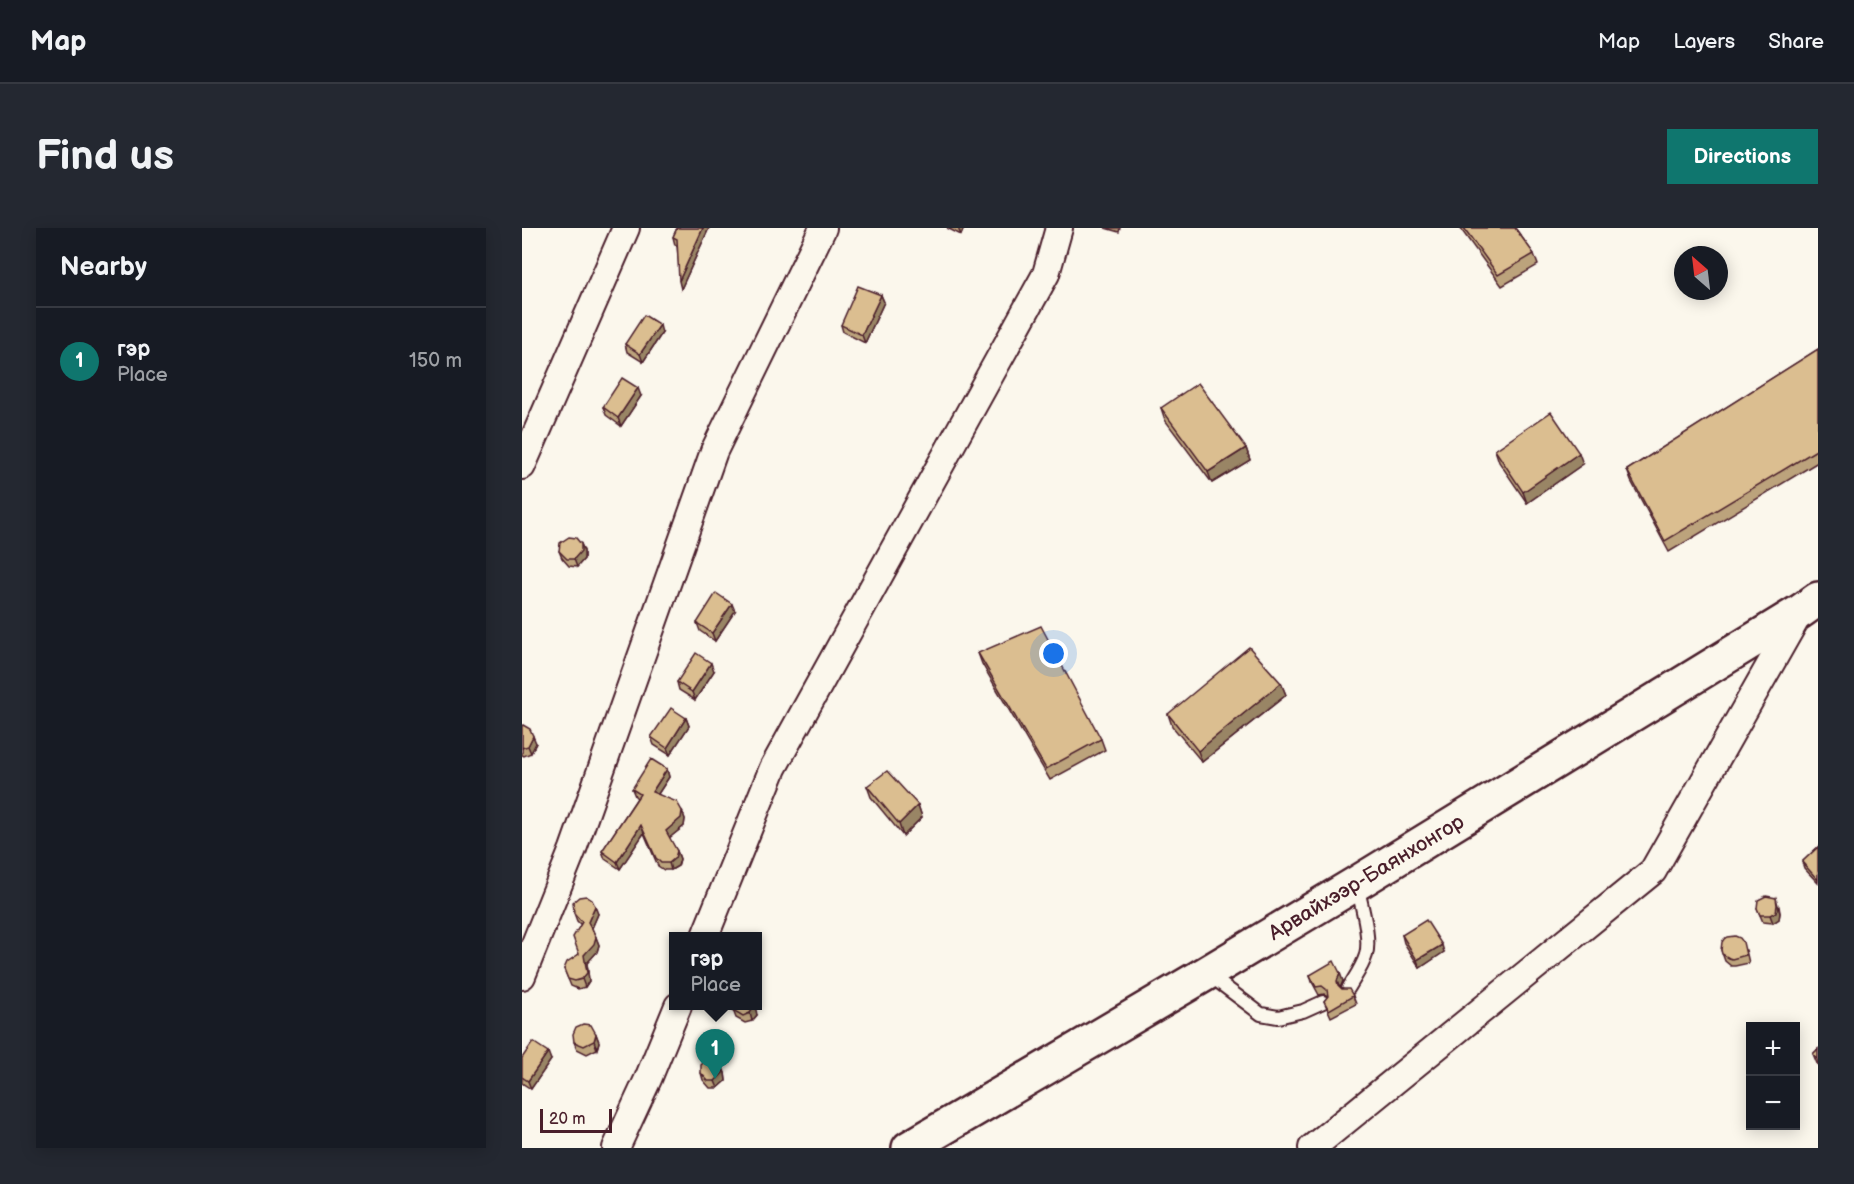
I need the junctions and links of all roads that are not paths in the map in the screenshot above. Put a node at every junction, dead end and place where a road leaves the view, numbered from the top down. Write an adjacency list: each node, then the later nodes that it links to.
1 (626, 228): 4 (street)
2 (823, 228): 9 (street)
3 (1059, 228): 7 (street)
4 (522, 466)
5 (1809, 605): 6 (highway, Арвайхээр-Баянхонгор); 15 (street)
6 (1357, 883): 8 (highway, Арвайхээр-Баянхонгор); 10 (lane)
7 (707, 932)
8 (1207, 973): 11 (lane); 14 (highway, Арвайхээр-Баянхонгор)
9 (522, 976)
10 (1348, 989)
11 (1323, 1002)
12 (676, 1010): 13 (street)
13 (615, 1148)
14 (909, 1148)
15 (1312, 1148)

